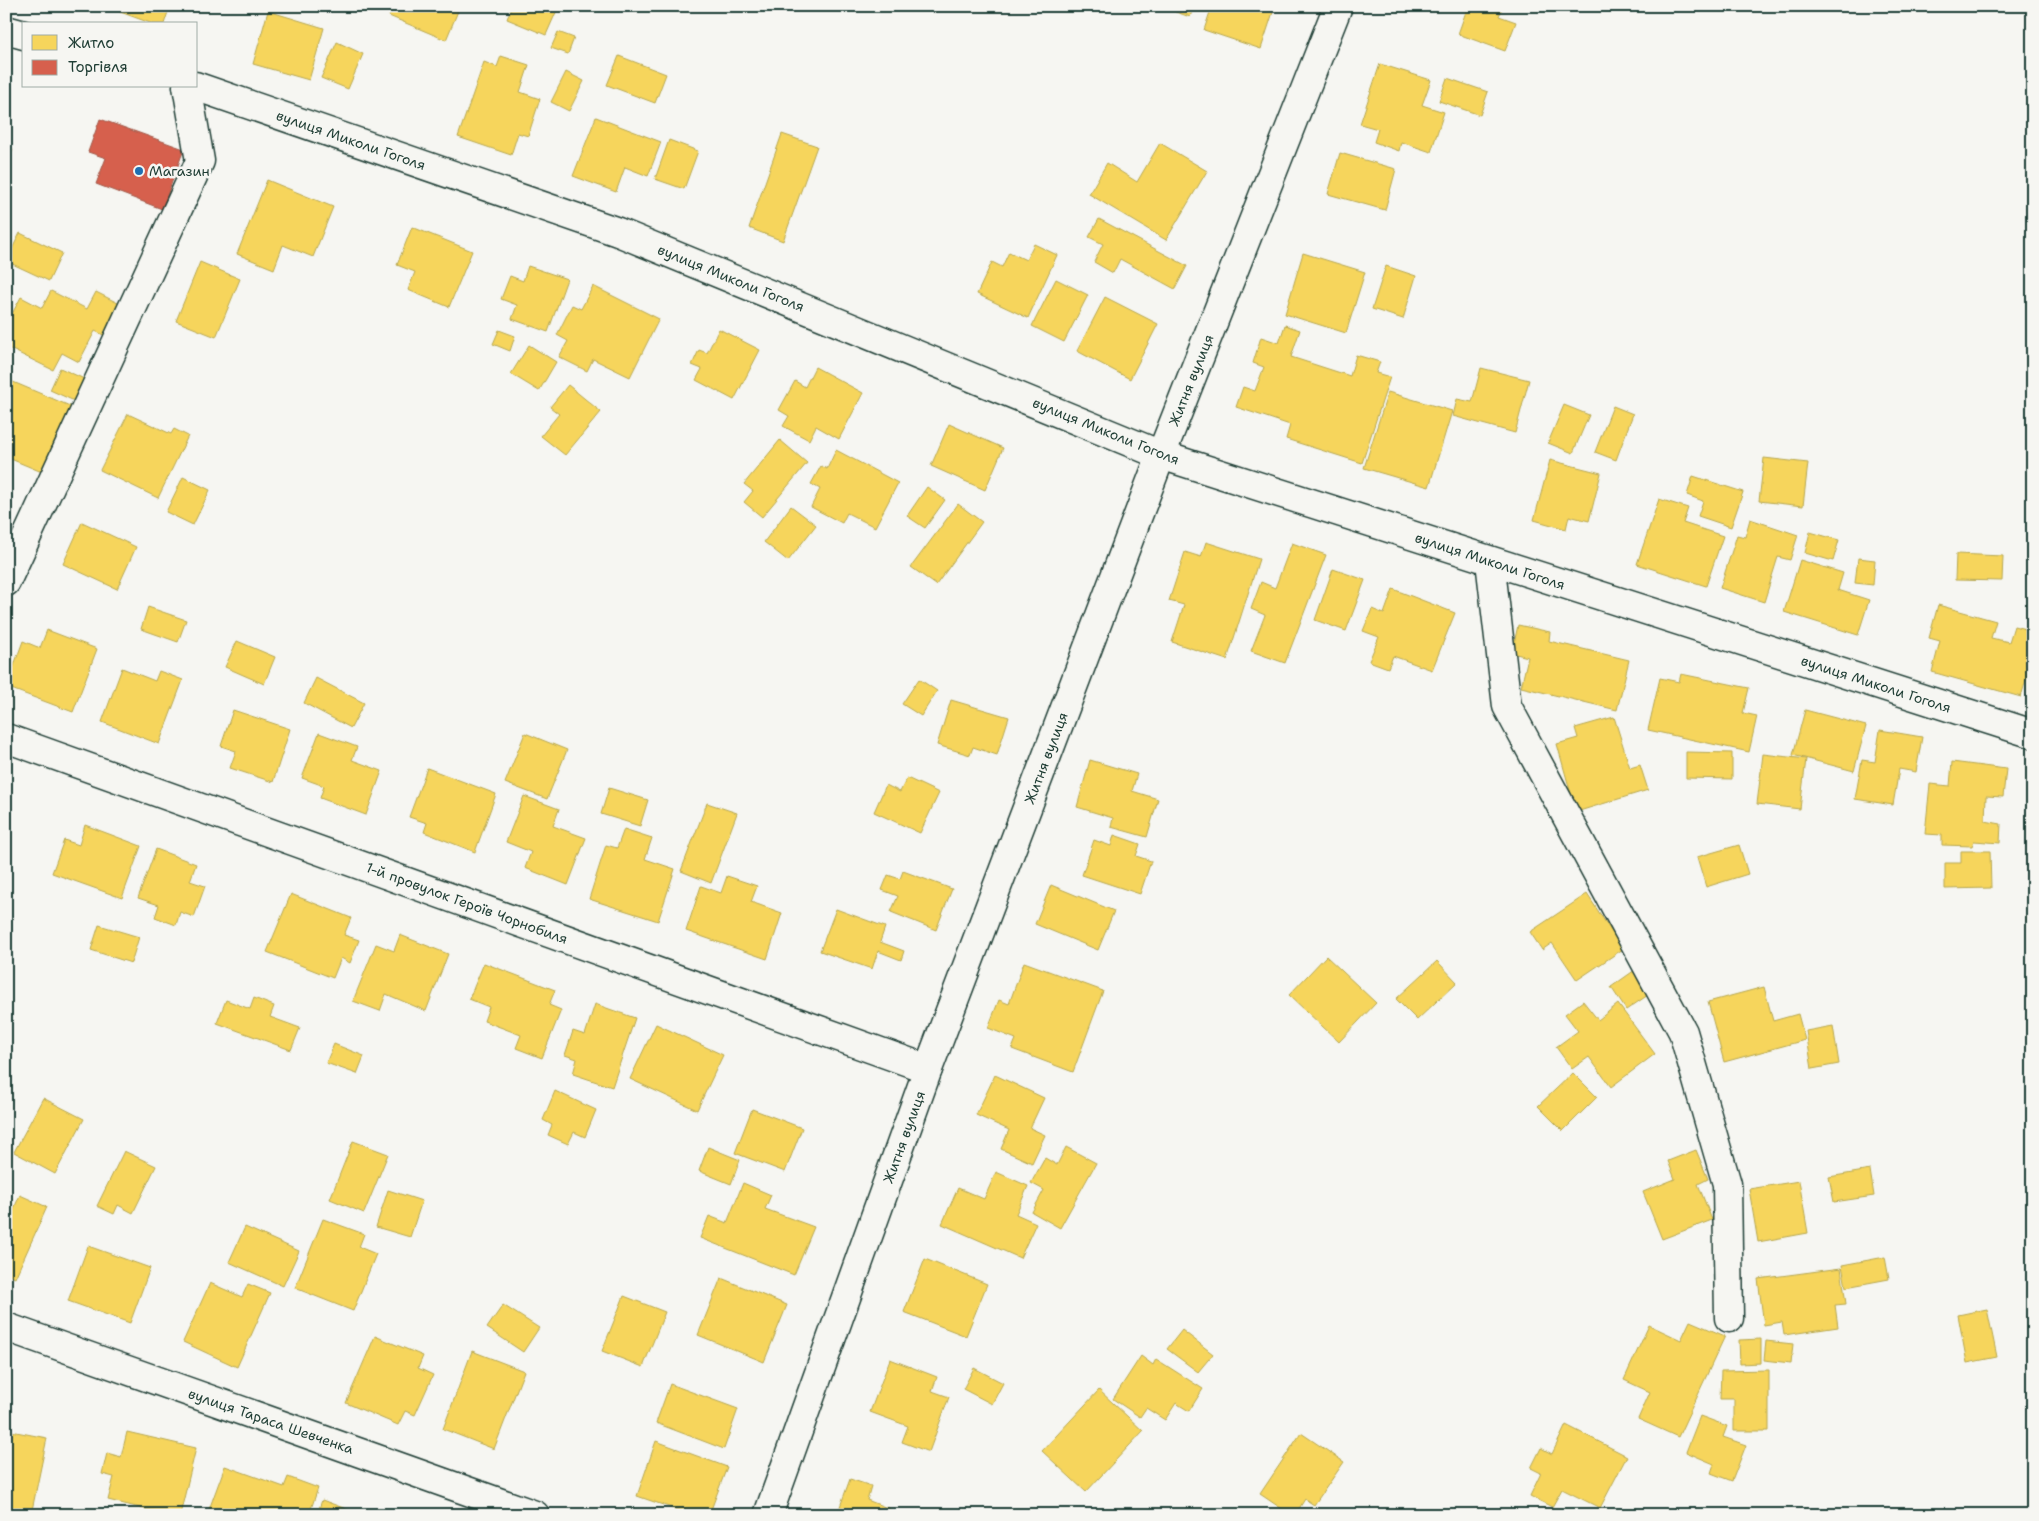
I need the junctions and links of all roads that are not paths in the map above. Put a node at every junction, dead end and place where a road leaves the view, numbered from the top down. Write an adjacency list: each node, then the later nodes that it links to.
1 (1338, 6): 6 (street, Житня вулиця)
2 (6, 30): 3 (street)
3 (22, 34)
4 (198, 87): 6 (street, вулиця Миколи Гоголя)
5 (187, 88): 8 (street)
6 (1161, 455): 7 (street, вулиця Миколи Гоголя); 11 (street, Житня вулиця)
7 (1490, 561): 9 (street, вулиця Миколи Гоголя); 12 (street)
8 (6, 582)
9 (2033, 734)
10 (6, 738): 11 (street, 1-й провулок Героїв Чорнобиля)
11 (928, 1069): 15 (street, Житня вулиця)
12 (1729, 1318)
13 (6, 1327): 14 (street, вулиця Тараса Шевченка)
14 (536, 1515)
15 (768, 1515)

